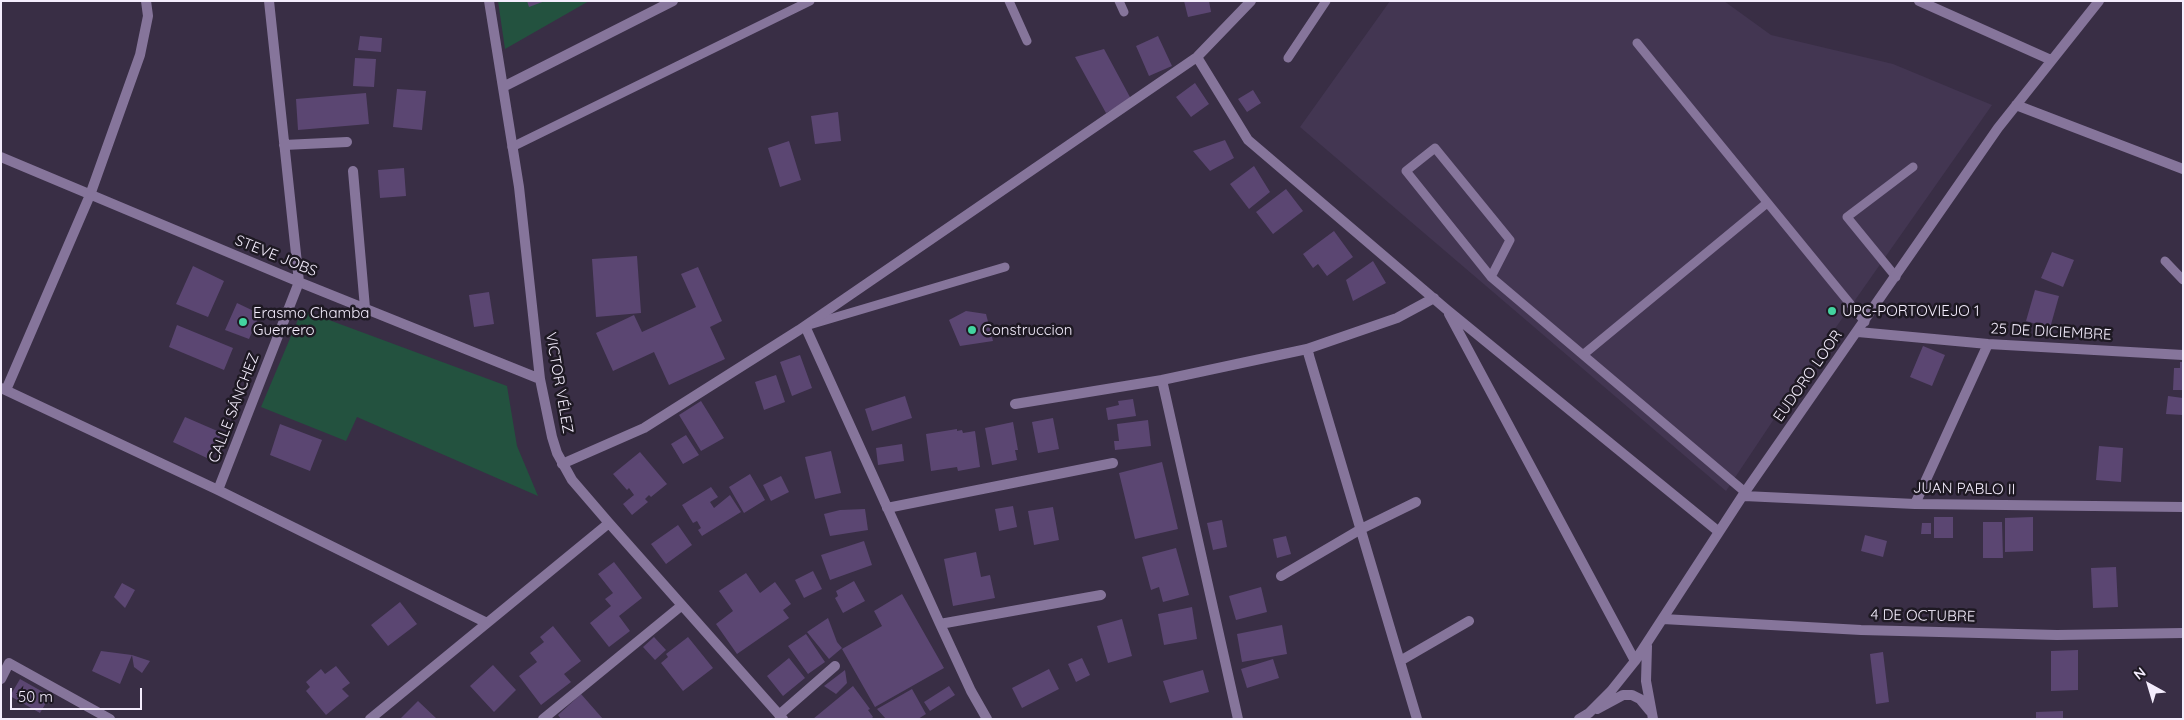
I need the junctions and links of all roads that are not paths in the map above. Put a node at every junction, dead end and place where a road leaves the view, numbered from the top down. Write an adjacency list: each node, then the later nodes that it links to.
1 (146, 1): 27 (street)
2 (269, 1): 21 (street)
3 (489, 1): 18 (street, VICTOR VÉLEZ)
4 (673, 1): 18 (street)
5 (810, 1): 22 (lane)
6 (1009, 1): 13 (lane)
7 (1119, 1): 12 (lane)
8 (1251, 1): 15 (street)
9 (1326, 1): 16 (lane)
10 (1919, 1): 17 (street)
11 (2099, 1): 17 (street, EUDORO LOOR)
12 (1124, 12)
13 (1028, 41)
14 (1637, 43): 28 (lane)
15 (1197, 57): 35 (street); 39 (street)
16 (1288, 58)
17 (2051, 60): 19 (street, EUDORO LOOR)
18 (503, 87): 22 (street, VICTOR VÉLEZ)
19 (2016, 105): 25 (street); 32 (street, EUDORO LOOR)
20 (347, 142): 21 (street)
21 (284, 145): 34 (street)
22 (512, 147): 45 (street, VICTOR VÉLEZ)
23 (1, 157): 27 (street, STEVE JOBS)
24 (1913, 166): 32 (lane)
25 (2183, 169)
26 (353, 171): 36 (street)
27 (90, 195): 34 (street, STEVE JOBS); 47 (street)
28 (1768, 202): 38 (lane); 43 (lane)
29 (2165, 261): 33 (lane)
30 (1005, 267): 39 (lane)
31 (1491, 276): 31 (lane); 43 (lane)
32 (1896, 277): 38 (street, EUDORO LOOR)
33 (2183, 280)
34 (300, 282): 36 (street, STEVE JOBS); 51 (street, CALLE SÁNCHEZ)
35 (1434, 298): 37 (street); 42 (street)
36 (365, 308): 45 (street, STEVE JOBS)
37 (1446, 309): 59 (street); 70 (street)
38 (1865, 322): 40 (street, EUDORO LOOR)
39 (805, 326): 50 (street); 56 (street)
40 (1858, 332): 41 (street, 25 DE DICIEMBRE); 52 (street, EUDORO LOOR)
41 (1988, 344): 44 (street, 25 DE DICIEMBRE); 54 (street)
42 (1308, 352): 46 (street); 58 (street)
43 (1584, 354): 52 (lane)
44 (2183, 355)
45 (540, 379): 50 (street, VICTOR VÉLEZ)
46 (1162, 380): 48 (street); 80 (street)
47 (4, 389): 51 (street)
48 (1015, 404)
49 (1113, 463): 56 (street)
50 (562, 464): 57 (street, VICTOR VÉLEZ)
51 (218, 490): 65 (street)
52 (1745, 494): 54 (street, JUAN PABLO II); 59 (street, EUDORO LOOR)
53 (1416, 502): 58 (street)
54 (1915, 504): 55 (street, JUAN PABLO II)
55 (2183, 507)
56 (887, 508): 66 (street)
57 (609, 523): 62 (street, VICTOR VÉLEZ); 65 (street)
58 (1361, 528): 60 (street); 69 (street)
59 (1719, 532): 63 (street, EUDORO LOOR)
60 (1281, 576)
61 (1101, 595): 66 (street)
62 (681, 606): 75 (street, VICTOR VÉLEZ); 78 (street)
63 (1663, 619): 67 (street, 4 DE OCTUBRE); 68 (street, EUDORO LOOR)
64 (1469, 621): 69 (street)
65 (487, 623): 77 (street)
66 (940, 624): 79 (street)
67 (2183, 633)
68 (1647, 642): 70 (street, EUDORO LOOR); 74 (street)
69 (1400, 661): 81 (street)
70 (1634, 661): 73 (street, EUDORO LOOR)
71 (835, 666): 75 (street)
72 (1, 679): 76 (street)
73 (1589, 713): 74 (street); 82 (street, EUDORO LOOR)
74 (1652, 716)
75 (781, 717)
76 (110, 719)
77 (370, 719)
78 (544, 719)
79 (987, 719)
80 (1238, 719)
81 (1417, 719)
82 (1579, 719)

